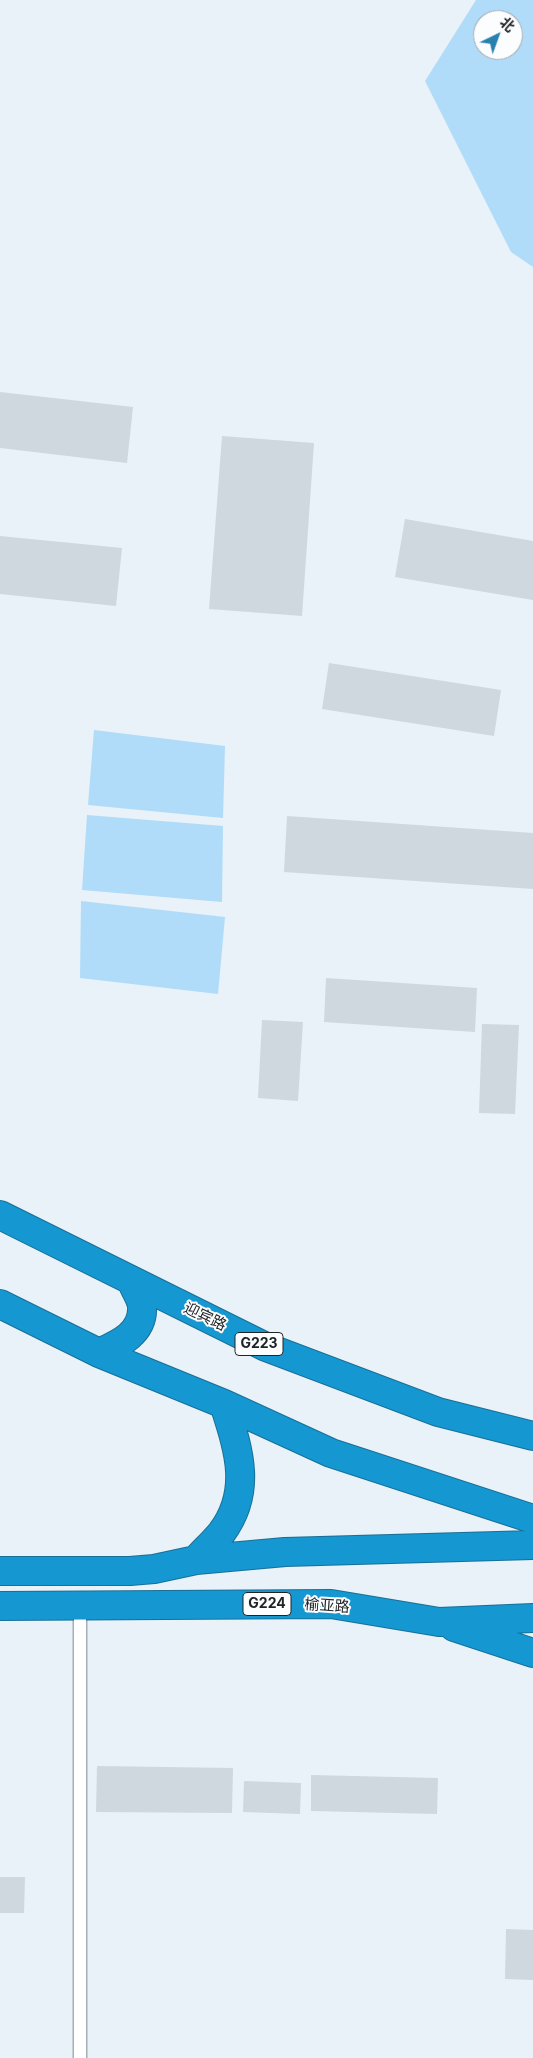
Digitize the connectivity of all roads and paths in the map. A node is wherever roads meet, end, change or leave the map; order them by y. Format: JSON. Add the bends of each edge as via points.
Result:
{"nodes":[{"id":1,"x":0,"y":1215,"type":"edge"},
{"id":2,"x":131,"y":1280,"type":"junction"},
{"id":3,"x":0,"y":1304,"type":"edge"},
{"id":4,"x":99,"y":1353,"type":"junction"},
{"id":5,"x":224,"y":1404,"type":"junction"},
{"id":6,"x":533,"y":1436,"type":"edge"},
{"id":7,"x":533,"y":1519,"type":"edge"},
{"id":8,"x":533,"y":1544,"type":"edge"},
{"id":9,"x":196,"y":1560,"type":"junction"},
{"id":10,"x":0,"y":1571,"type":"edge"},
{"id":11,"x":80,"y":1605,"type":"junction"},
{"id":12,"x":0,"y":1606,"type":"edge"},
{"id":13,"x":533,"y":1618,"type":"edge"},
{"id":14,"x":439,"y":1622,"type":"junction"},
{"id":15,"x":533,"y":1653,"type":"edge"},
{"id":16,"x":80,"y":2058,"type":"edge"}],
"edges":[{"from":1,"to":2,"type":"highway","name":"迎宾路","number":"G223"},
{"from":2,"to":4,"type":"highway","via":[[142,1306],[139,1324],[124,1342]]},
{"from":2,"to":6,"type":"highway","name":"迎宾路","number":"G223","via":[[266,1347],[438,1412]]},
{"from":3,"to":4,"type":"highway"},
{"from":4,"to":5,"type":"highway"},
{"from":5,"to":7,"type":"highway","via":[[331,1453]]},
{"from":5,"to":9,"type":"highway","via":[[240,1454],[240,1496],[223,1531]]},
{"from":8,"to":9,"type":"highway","via":[[285,1552]]},
{"from":9,"to":10,"type":"highway","via":[[130,1571]]},
{"from":11,"to":12,"type":"highway","name":"榆亚路","number":"G224"},
{"from":11,"to":14,"type":"highway","name":"榆亚路","number":"G224","via":[[331,1604]]},
{"from":11,"to":16,"type":"lane"},
{"from":13,"to":14,"type":"highway","name":"榆亚路","number":"G224"},
{"from":14,"to":15,"type":"highway"}]}
